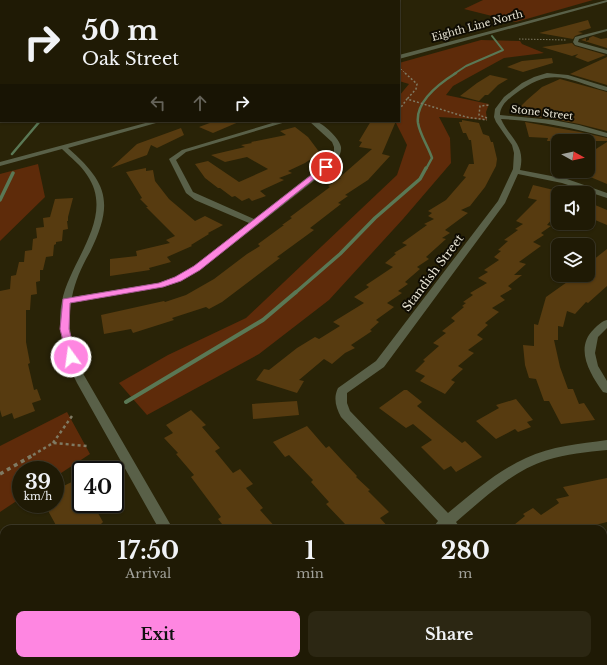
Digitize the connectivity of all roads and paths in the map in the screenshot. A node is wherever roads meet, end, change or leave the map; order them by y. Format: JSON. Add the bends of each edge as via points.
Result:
{"nodes":[{"id":1,"x":607,"y":1,"type":"edge"},
{"id":2,"x":607,"y":30,"type":"edge"},
{"id":3,"x":519,"y":39,"type":"dead end"},
{"id":4,"x":566,"y":40,"type":"dead end"},
{"id":5,"x":607,"y":52,"type":"edge"},
{"id":6,"x":400,"y":57,"type":"edge"},
{"id":7,"x":400,"y":68,"type":"edge"},
{"id":8,"x":607,"y":89,"type":"edge"},
{"id":9,"x":408,"y":100,"type":"junction"},
{"id":10,"x":490,"y":105,"type":"dead end"},
{"id":11,"x":400,"y":109,"type":"edge"},
{"id":12,"x":497,"y":117,"type":"junction"},
{"id":13,"x":156,"y":122,"type":"edge"},
{"id":14,"x":283,"y":122,"type":"edge"},
{"id":15,"x":313,"y":122,"type":"edge"},
{"id":16,"x":607,"y":135,"type":"edge"},
{"id":17,"x":63,"y":147,"type":"junction"},
{"id":18,"x":0,"y":164,"type":"edge"},
{"id":19,"x":517,"y":172,"type":"junction"},
{"id":20,"x":607,"y":196,"type":"edge"},
{"id":21,"x":254,"y":222,"type":"junction"},
{"id":22,"x":66,"y":301,"type":"junction"},
{"id":23,"x":607,"y":323,"type":"edge"},
{"id":24,"x":607,"y":389,"type":"edge"},
{"id":25,"x":72,"y":416,"type":"dead end"},
{"id":26,"x":53,"y":444,"type":"junction"},
{"id":27,"x":607,"y":445,"type":"edge"},
{"id":28,"x":87,"y":446,"type":"dead end"},
{"id":29,"x":0,"y":474,"type":"edge"},
{"id":30,"x":164,"y":525,"type":"edge"},
{"id":31,"x":445,"y":525,"type":"edge"},
{"id":32,"x":449,"y":525,"type":"edge"}],
"edges":[{"from":1,"to":6,"type":"street","name":"Eighth Line North"},
{"from":2,"to":5,"type":"street","via":[[577,38],[575,42]]},
{"from":3,"to":4,"type":"path"},
{"from":7,"to":9,"type":"path","via":[[417,84]]},
{"from":8,"to":12,"type":"street","via":[[560,75],[545,74],[523,84],[499,106]]},
{"from":9,"to":10,"type":"path","via":[[466,117],[487,119],[479,114],[480,106]]},
{"from":9,"to":11,"type":"path"},
{"from":12,"to":16,"type":"street","name":"Stone Street","via":[[566,123]]},
{"from":12,"to":19,"type":"street","name":"Standish Street","via":[[516,146]]},
{"from":13,"to":17,"type":"street"},
{"from":14,"to":21,"type":"street","via":[[184,151],[172,159],[190,193]]},
{"from":15,"to":21,"type":"street","via":[[336,142],[336,156],[326,167]]},
{"from":17,"to":18,"type":"street"},
{"from":17,"to":22,"type":"street","via":[[91,175],[101,206],[98,226],[75,273]]},
{"from":19,"to":20,"type":"street","via":[[564,181]]},
{"from":19,"to":31,"type":"street","name":"Standish Street","via":[[496,210],[380,364],[342,391],[340,398],[345,414]]},
{"from":21,"to":22,"type":"street","via":[[197,268],[178,279],[160,285]]},
{"from":22,"to":30,"type":"street","via":[[65,329],[73,362]]},
{"from":23,"to":24,"type":"street","via":[[592,338],[590,348],[594,370]]},
{"from":25,"to":26,"type":"path"},
{"from":26,"to":28,"type":"path"},
{"from":26,"to":29,"type":"path"},
{"from":27,"to":32,"type":"street","via":[[556,452],[526,463],[509,472]]}]}
